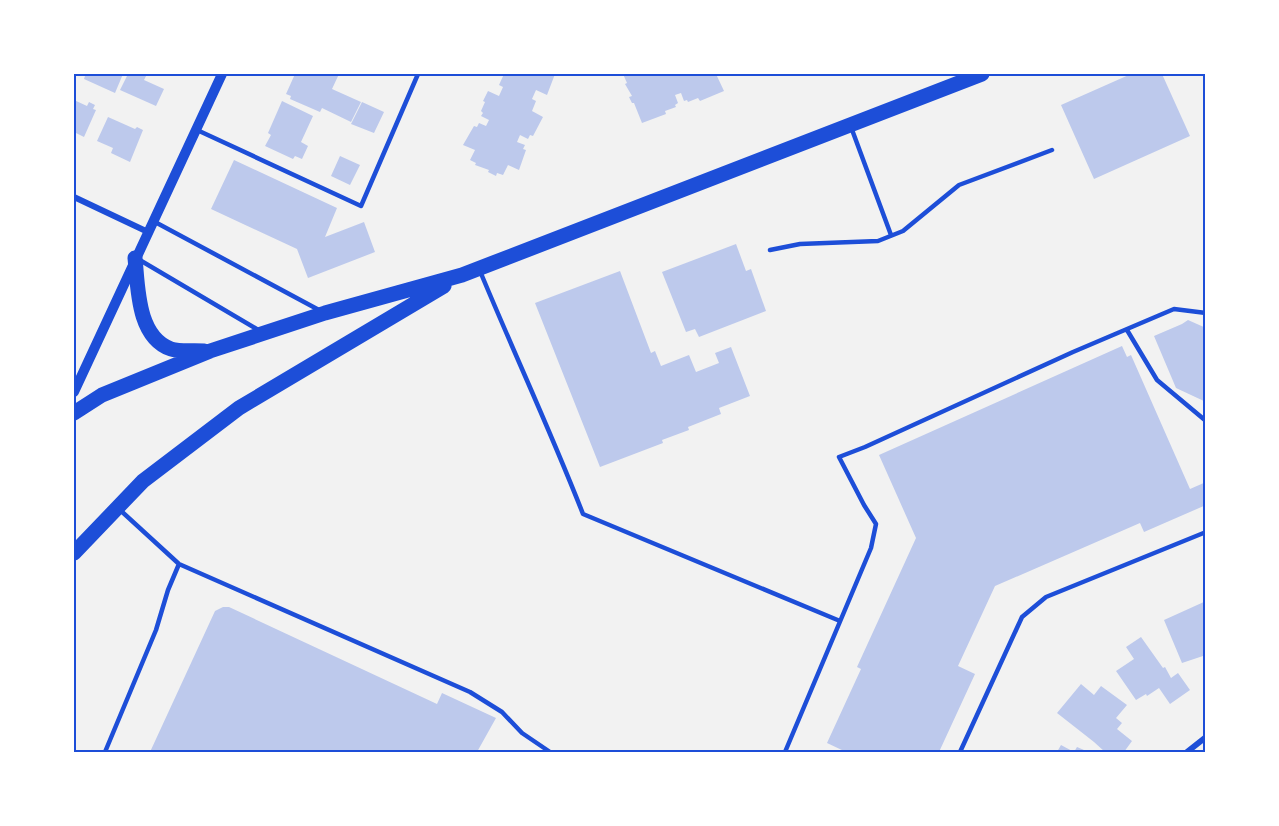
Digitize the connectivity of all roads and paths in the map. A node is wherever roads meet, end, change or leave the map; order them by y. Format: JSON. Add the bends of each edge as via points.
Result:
{"nodes":[{"id":1,"x":222,"y":74,"type":"edge"},
{"id":2,"x":418,"y":74,"type":"edge"},
{"id":3,"x":982,"y":74,"type":"edge"},
{"id":4,"x":850,"y":125,"type":"junction"},
{"id":5,"x":196,"y":129,"type":"junction"},
{"id":6,"x":1052,"y":150,"type":"dead end"},
{"id":7,"x":74,"y":197,"type":"edge"},
{"id":8,"x":153,"y":221,"type":"junction"},
{"id":9,"x":148,"y":232,"type":"junction"},
{"id":10,"x":891,"y":236,"type":"junction"},
{"id":11,"x":770,"y":250,"type":"dead end"},
{"id":12,"x":135,"y":258,"type":"junction"},
{"id":13,"x":479,"y":269,"type":"junction"},
{"id":14,"x":462,"y":275,"type":"junction"},
{"id":15,"x":324,"y":313,"type":"junction"},
{"id":16,"x":1206,"y":313,"type":"edge"},
{"id":17,"x":1127,"y":330,"type":"junction"},
{"id":18,"x":264,"y":333,"type":"junction"},
{"id":19,"x":210,"y":351,"type":"junction"},
{"id":20,"x":74,"y":392,"type":"edge"},
{"id":21,"x":74,"y":413,"type":"edge"},
{"id":22,"x":1206,"y":421,"type":"edge"},
{"id":23,"x":117,"y":508,"type":"junction"},
{"id":24,"x":1206,"y":532,"type":"edge"},
{"id":25,"x":74,"y":553,"type":"edge"},
{"id":26,"x":179,"y":564,"type":"junction"},
{"id":27,"x":840,"y":621,"type":"junction"},
{"id":28,"x":1206,"y":737,"type":"edge"},
{"id":29,"x":105,"y":753,"type":"edge"},
{"id":30,"x":550,"y":753,"type":"edge"},
{"id":31,"x":785,"y":753,"type":"edge"},
{"id":32,"x":960,"y":753,"type":"edge"},
{"id":33,"x":1187,"y":753,"type":"edge"}],
"edges":[{"from":1,"to":5,"type":"street"},
{"from":2,"to":5,"type":"lane","via":[[361,206]]},
{"from":3,"to":4,"type":"main road"},
{"from":4,"to":10,"type":"lane"},
{"from":4,"to":13,"type":"main road"},
{"from":5,"to":8,"type":"street"},
{"from":6,"to":10,"type":"lane","via":[[959,185],[903,231]]},
{"from":7,"to":9,"type":"street"},
{"from":8,"to":9,"type":"street"},
{"from":8,"to":15,"type":"lane"},
{"from":9,"to":12,"type":"street"},
{"from":10,"to":11,"type":"lane","via":[[878,241],[800,244]]},
{"from":12,"to":18,"type":"lane"},
{"from":12,"to":19,"type":"main road","via":[[146,326],[155,339],[171,349]]},
{"from":12,"to":20,"type":"street"},
{"from":13,"to":14,"type":"main road"},
{"from":13,"to":27,"type":"lane","via":[[584,514]]},
{"from":14,"to":15,"type":"main road"},
{"from":14,"to":23,"type":"main road","via":[[239,408],[143,482]]},
{"from":15,"to":18,"type":"main road"},
{"from":16,"to":17,"type":"lane","via":[[1174,309]]},
{"from":17,"to":22,"type":"lane","via":[[1157,380]]},
{"from":17,"to":27,"type":"lane","via":[[839,457],[876,524],[871,548]]},
{"from":18,"to":19,"type":"main road"},
{"from":19,"to":21,"type":"main road","via":[[102,395]]},
{"from":23,"to":25,"type":"main road"},
{"from":23,"to":26,"type":"lane"},
{"from":24,"to":32,"type":"lane","via":[[1046,597],[1022,617]]},
{"from":26,"to":29,"type":"lane"},
{"from":26,"to":30,"type":"lane","via":[[470,692],[502,712]]},
{"from":27,"to":31,"type":"lane"},
{"from":28,"to":33,"type":"street"}]}
